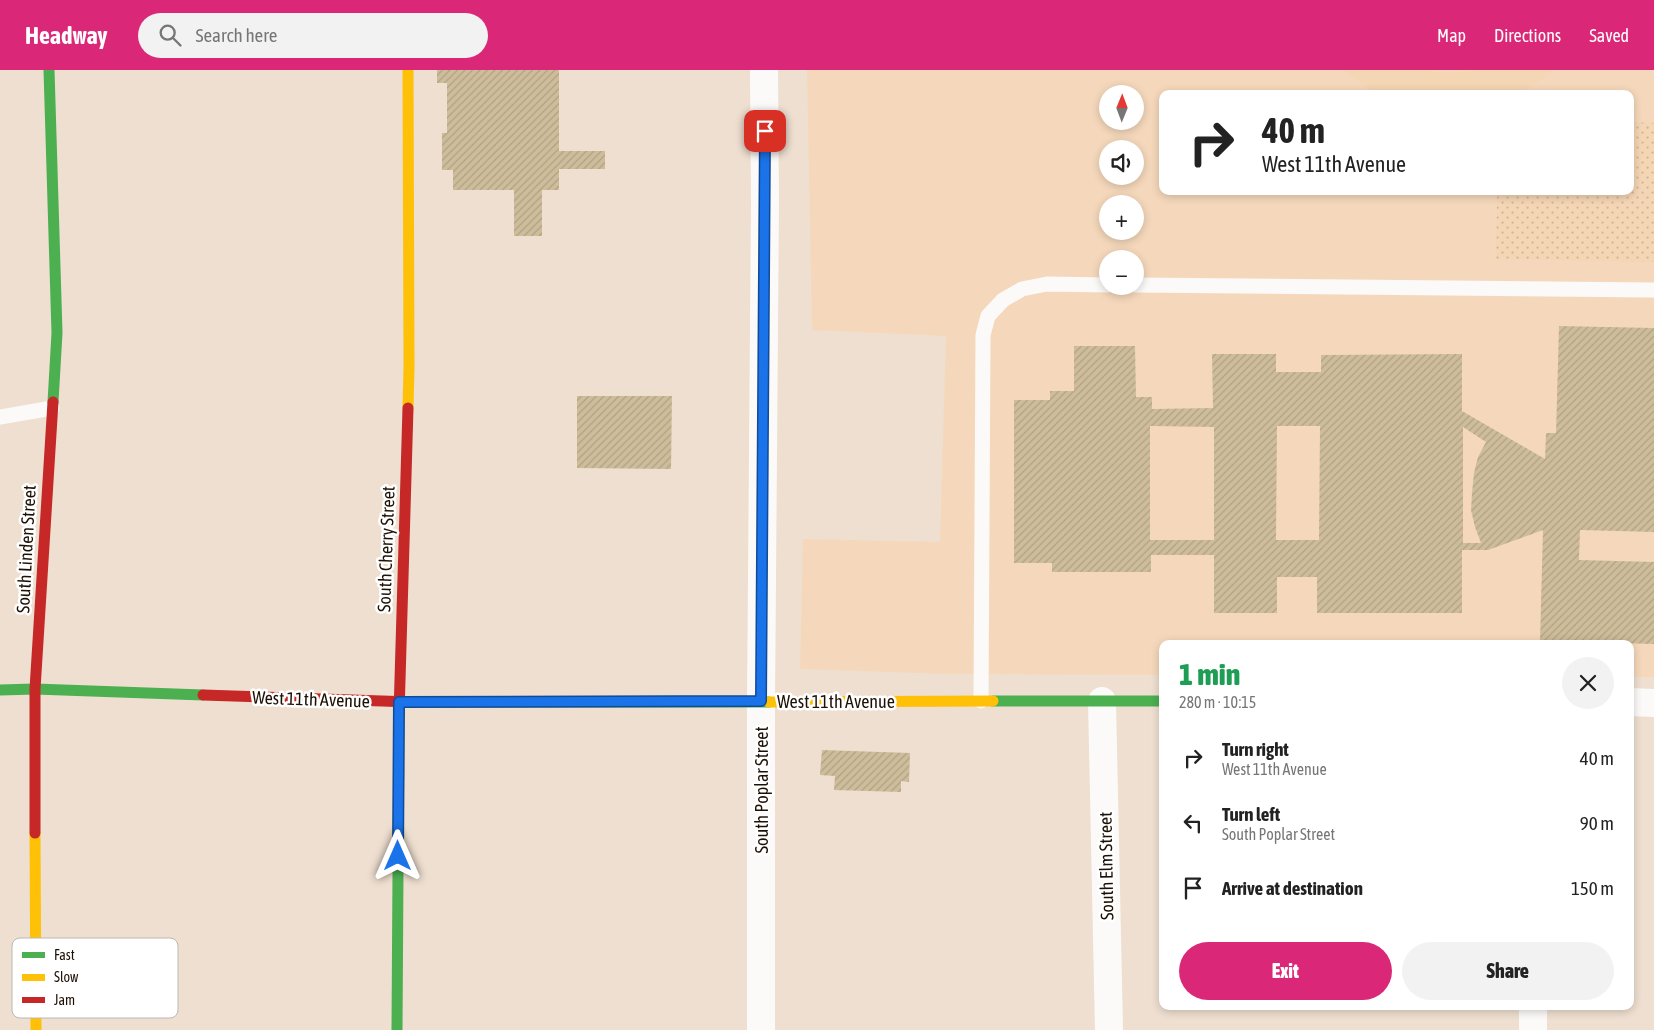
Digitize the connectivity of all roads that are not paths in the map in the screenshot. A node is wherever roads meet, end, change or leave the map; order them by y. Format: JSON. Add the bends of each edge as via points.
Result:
{"nodes":[{"id":1,"x":49,"y":70,"type":"edge"},
{"id":2,"x":408,"y":70,"type":"edge"},
{"id":3,"x":764,"y":70,"type":"edge"},
{"id":4,"x":1099,"y":285,"type":"edge"},
{"id":5,"x":1144,"y":285,"type":"edge"},
{"id":6,"x":1654,"y":290,"type":"edge"},
{"id":7,"x":52,"y":408,"type":"junction"},
{"id":8,"x":0,"y":417,"type":"edge"},
{"id":9,"x":35,"y":689,"type":"junction"},
{"id":10,"x":0,"y":690,"type":"edge"},
{"id":11,"x":761,"y":701,"type":"junction"},
{"id":12,"x":981,"y":701,"type":"junction"},
{"id":13,"x":1102,"y":701,"type":"junction"},
{"id":14,"x":1159,"y":701,"type":"edge"},
{"id":15,"x":399,"y":702,"type":"junction"},
{"id":16,"x":1634,"y":702,"type":"edge"},
{"id":17,"x":1654,"y":703,"type":"edge"},
{"id":18,"x":36,"y":938,"type":"edge"},
{"id":19,"x":1533,"y":1010,"type":"edge"},
{"id":20,"x":397,"y":1030,"type":"edge"},
{"id":21,"x":761,"y":1030,"type":"edge"},
{"id":22,"x":1109,"y":1030,"type":"edge"},
{"id":23,"x":1533,"y":1030,"type":"edge"}],
"edges":[{"from":1,"to":7,"type":"street","name":"South Linden Street","via":[[56,333]]},
{"from":2,"to":15,"type":"street","name":"South Cherry Street","via":[[409,367]]},
{"from":3,"to":11,"type":"street","name":"South Poplar Street"},
{"from":4,"to":12,"type":"lane","via":[[1047,284],[1022,289],[1003,300],[988,316],[983,335]]},
{"from":5,"to":6,"type":"lane"},
{"from":7,"to":8,"type":"lane"},
{"from":7,"to":9,"type":"street","name":"South Linden Street"},
{"from":9,"to":10,"type":"street","name":"West 11th Avenue"},
{"from":9,"to":15,"type":"street","name":"West 11th Avenue"},
{"from":9,"to":18,"type":"street","name":"South Linden Street"},
{"from":11,"to":12,"type":"street","name":"West 11th Avenue"},
{"from":11,"to":15,"type":"street","name":"West 11th Avenue"},
{"from":11,"to":21,"type":"street","name":"South Poplar Street"},
{"from":12,"to":13,"type":"street","name":"West 11th Avenue"},
{"from":13,"to":14,"type":"street","name":"West 11th Avenue"},
{"from":13,"to":22,"type":"street","name":"South Elm Street"},
{"from":15,"to":20,"type":"street","name":"South Cherry Street"},
{"from":16,"to":17,"type":"street"},
{"from":19,"to":23,"type":"street"}]}
